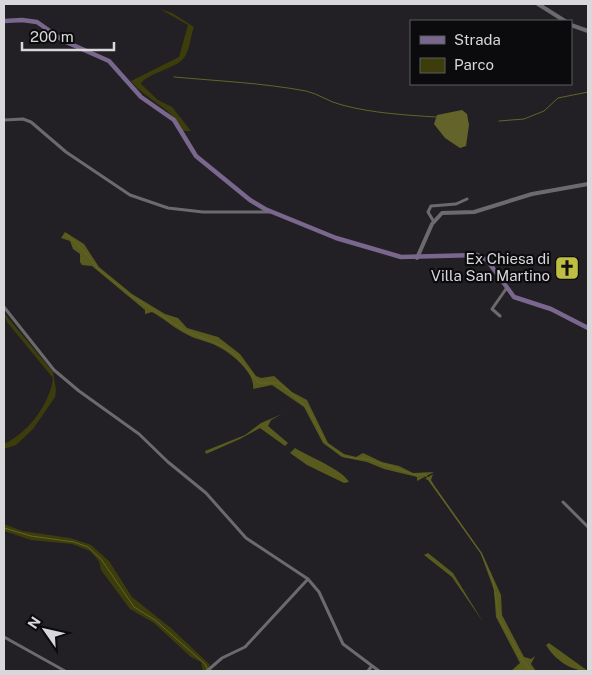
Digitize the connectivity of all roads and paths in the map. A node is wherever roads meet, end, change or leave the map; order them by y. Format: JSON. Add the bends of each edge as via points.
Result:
{"nodes":[{"id":1,"x":538,"y":4,"type":"edge"},
{"id":2,"x":563,"y":20,"type":"edge"},
{"id":3,"x":4,"y":21,"type":"edge"},
{"id":4,"x":572,"y":24,"type":"edge"},
{"id":5,"x":588,"y":31,"type":"edge"},
{"id":6,"x":4,"y":120,"type":"edge"},
{"id":7,"x":588,"y":184,"type":"edge"},
{"id":8,"x":467,"y":199,"type":"dead end"},
{"id":9,"x":271,"y":212,"type":"junction"},
{"id":10,"x":434,"y":222,"type":"junction"},
{"id":11,"x":417,"y":258,"type":"junction"},
{"id":12,"x":506,"y":289,"type":"junction"},
{"id":13,"x":4,"y":307,"type":"edge"},
{"id":14,"x":500,"y":316,"type":"dead end"},
{"id":15,"x":588,"y":328,"type":"edge"},
{"id":16,"x":563,"y":502,"type":"dead end"},
{"id":17,"x":588,"y":527,"type":"edge"},
{"id":18,"x":308,"y":579,"type":"junction"},
{"id":19,"x":4,"y":637,"type":"edge"},
{"id":20,"x":371,"y":667,"type":"junction"},
{"id":21,"x":208,"y":670,"type":"edge"},
{"id":22,"x":65,"y":671,"type":"edge"},
{"id":23,"x":368,"y":671,"type":"edge"},
{"id":24,"x":378,"y":671,"type":"edge"}],
"edges":[{"from":1,"to":2,"type":"street"},
{"from":3,"to":9,"type":"main road","via":[[37,22],[64,41],[109,60],[141,97],[174,120],[196,156],[250,200]]},
{"from":4,"to":5,"type":"street"},
{"from":6,"to":9,"type":"street","via":[[31,122],[66,152],[130,195],[168,208],[203,212]]},
{"from":7,"to":10,"type":"street","via":[[532,194],[474,212],[446,211]]},
{"from":8,"to":10,"type":"street","via":[[456,204],[431,206],[428,212]]},
{"from":9,"to":11,"type":"main road","via":[[367,249]]},
{"from":10,"to":11,"type":"street"},
{"from":11,"to":12,"type":"main road","via":[[477,255],[487,260]]},
{"from":12,"to":14,"type":"street","via":[[492,309]]},
{"from":12,"to":15,"type":"main road","via":[[518,300],[551,309]]},
{"from":13,"to":18,"type":"street","via":[[54,370],[139,434],[206,493],[246,538]]},
{"from":16,"to":17,"type":"street"},
{"from":18,"to":20,"type":"street","via":[[323,598],[343,644]]},
{"from":18,"to":21,"type":"street","via":[[245,647],[222,658]]},
{"from":19,"to":22,"type":"street"},
{"from":20,"to":23,"type":"street"},
{"from":20,"to":24,"type":"street"}]}
